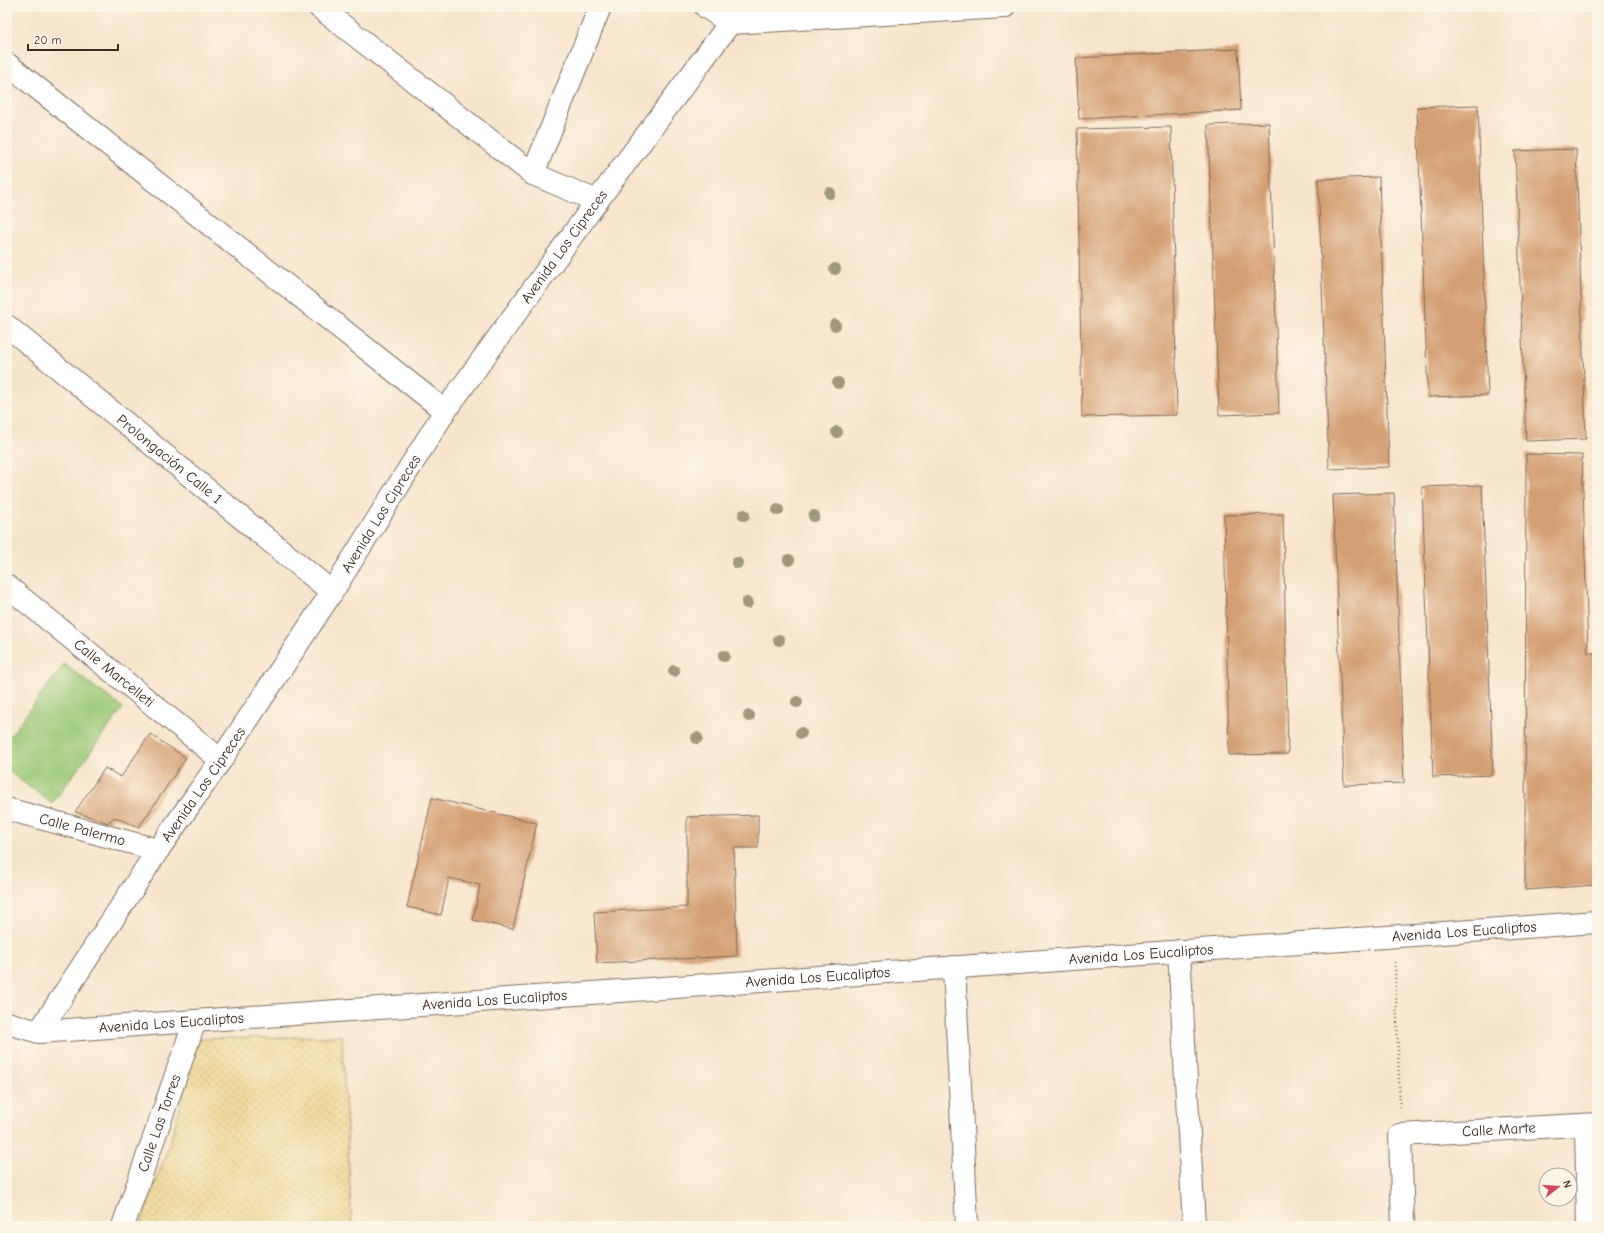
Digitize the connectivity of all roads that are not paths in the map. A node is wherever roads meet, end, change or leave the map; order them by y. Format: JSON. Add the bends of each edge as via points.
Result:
{"nodes":[{"id":1,"x":319,"y":7,"type":"edge"},
{"id":2,"x":600,"y":7,"type":"edge"},
{"id":3,"x":706,"y":7,"type":"edge"},
{"id":4,"x":1004,"y":7,"type":"edge"},
{"id":5,"x":736,"y":15,"type":"edge"},
{"id":6,"x":7,"y":64,"type":"edge"},
{"id":7,"x":533,"y":174,"type":"junction"},
{"id":8,"x":597,"y":201,"type":"junction"},
{"id":9,"x":7,"y":326,"type":"edge"},
{"id":10,"x":445,"y":411,"type":"junction"},
{"id":11,"x":7,"y":586,"type":"edge"},
{"id":12,"x":332,"y":592,"type":"junction"},
{"id":13,"x":221,"y":760,"type":"junction"},
{"id":14,"x":7,"y":809,"type":"edge"},
{"id":15,"x":158,"y":850,"type":"junction"},
{"id":16,"x":1597,"y":922,"type":"edge"},
{"id":17,"x":1179,"y":951,"type":"junction"},
{"id":18,"x":954,"y":967,"type":"junction"},
{"id":19,"x":195,"y":1021,"type":"junction"},
{"id":20,"x":7,"y":1023,"type":"edge"},
{"id":21,"x":39,"y":1032,"type":"junction"},
{"id":22,"x":1591,"y":1124,"type":"edge"},
{"id":23,"x":123,"y":1226,"type":"edge"},
{"id":24,"x":967,"y":1226,"type":"edge"},
{"id":25,"x":1194,"y":1226,"type":"edge"},
{"id":26,"x":1403,"y":1226,"type":"edge"},
{"id":27,"x":1588,"y":1226,"type":"edge"}],
"edges":[{"from":1,"to":7,"type":"street"},
{"from":2,"to":7,"type":"street"},
{"from":3,"to":5,"type":"street"},
{"from":4,"to":5,"type":"street"},
{"from":5,"to":8,"type":"street","name":"Avenida Los Cipreces"},
{"from":6,"to":10,"type":"street"},
{"from":7,"to":8,"type":"street"},
{"from":8,"to":10,"type":"street","name":"Avenida Los Cipreces"},
{"from":9,"to":12,"type":"street","name":"Prolongación Calle 1"},
{"from":10,"to":12,"type":"street","name":"Avenida Los Cipreces"},
{"from":11,"to":13,"type":"street","name":"Calle Marcelleti"},
{"from":12,"to":13,"type":"street","name":"Avenida Los Cipreces"},
{"from":13,"to":15,"type":"street","name":"Avenida Los Cipreces"},
{"from":14,"to":15,"type":"street","name":"Calle Palermo"},
{"from":15,"to":21,"type":"street","name":"Avenida Los Cipreces"},
{"from":16,"to":17,"type":"street","name":"Avenida Los Eucaliptos"},
{"from":17,"to":18,"type":"street","name":"Avenida Los Eucaliptos"},
{"from":17,"to":25,"type":"street"},
{"from":18,"to":19,"type":"street","name":"Avenida Los Eucaliptos"},
{"from":18,"to":24,"type":"street"},
{"from":19,"to":21,"type":"street","name":"Avenida Los Eucaliptos"},
{"from":19,"to":23,"type":"street","name":"Calle Las Torres"},
{"from":20,"to":21,"type":"street","name":"Avenida Los Eucaliptos"},
{"from":22,"to":26,"type":"street","name":"Calle Marte","via":[[1400,1135]]},
{"from":22,"to":27,"type":"street"}]}
